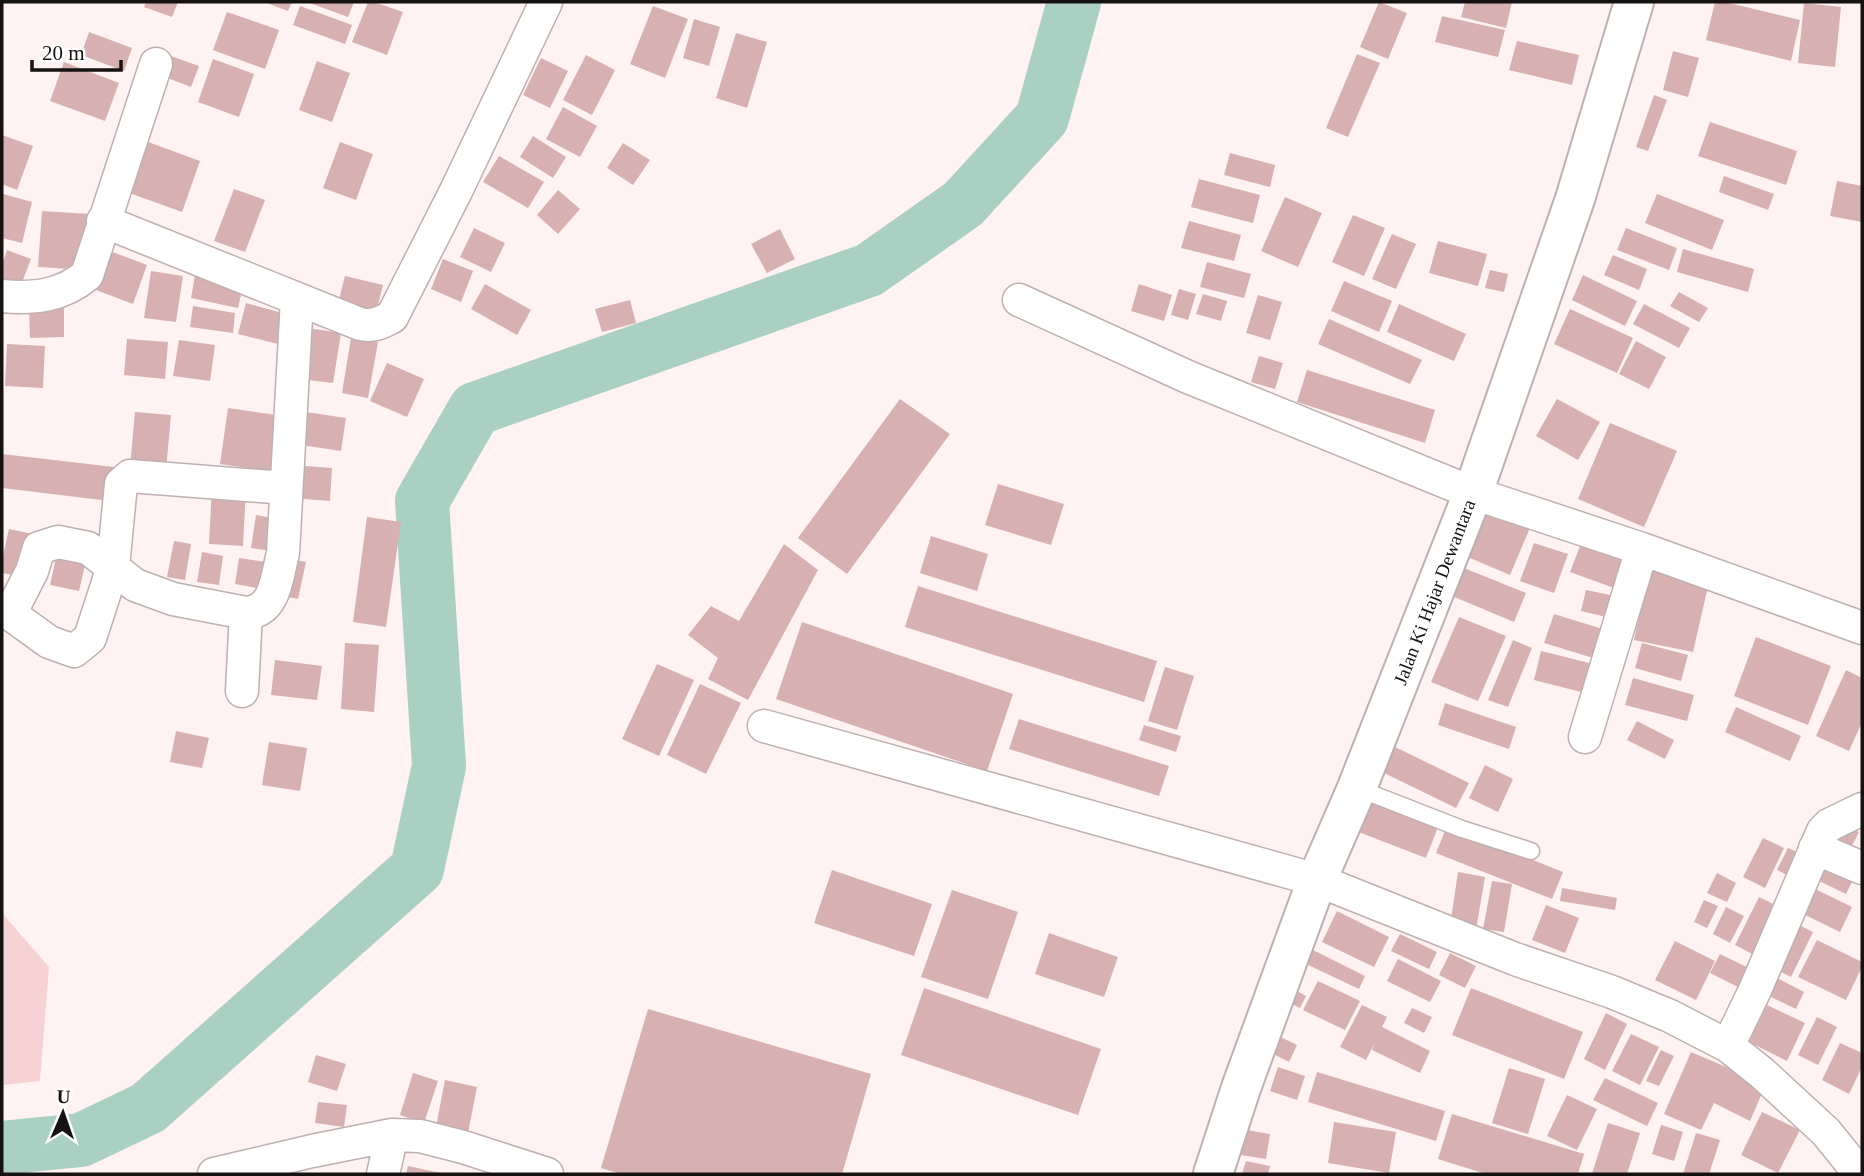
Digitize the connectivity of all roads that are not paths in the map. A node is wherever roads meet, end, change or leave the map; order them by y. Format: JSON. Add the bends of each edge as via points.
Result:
{"nodes":[{"id":1,"x":546,"y":2,"type":"edge"},
{"id":2,"x":1634,"y":2,"type":"edge"},
{"id":3,"x":156,"y":64,"type":"dead end"},
{"id":4,"x":103,"y":221,"type":"junction"},
{"id":5,"x":2,"y":296,"type":"edge"},
{"id":6,"x":297,"y":299,"type":"junction"},
{"id":7,"x":1019,"y":300,"type":"dead end"},
{"id":8,"x":286,"y":488,"type":"junction"},
{"id":9,"x":1473,"y":493,"type":"junction"},
{"id":10,"x":1642,"y":549,"type":"junction"},
{"id":11,"x":113,"y":567,"type":"junction"},
{"id":12,"x":6,"y":611,"type":"edge"},
{"id":13,"x":246,"y":613,"type":"junction"},
{"id":14,"x":1862,"y":628,"type":"edge"},
{"id":15,"x":242,"y":691,"type":"dead end"},
{"id":16,"x":764,"y":726,"type":"dead end"},
{"id":17,"x":1585,"y":737,"type":"dead end"},
{"id":18,"x":1357,"y":788,"type":"junction"},
{"id":19,"x":1862,"y":809,"type":"edge"},
{"id":20,"x":1815,"y":848,"type":"junction"},
{"id":21,"x":1531,"y":850,"type":"dead end"},
{"id":22,"x":1862,"y":868,"type":"edge"},
{"id":23,"x":1317,"y":880,"type":"junction"},
{"id":24,"x":1728,"y":1046,"type":"junction"},
{"id":25,"x":392,"y":1135,"type":"junction"},
{"id":26,"x":214,"y":1174,"type":"edge"},
{"id":27,"x":383,"y":1174,"type":"edge"},
{"id":28,"x":547,"y":1174,"type":"edge"},
{"id":29,"x":1213,"y":1174,"type":"edge"},
{"id":30,"x":1860,"y":1174,"type":"edge"}],
"edges":[{"from":1,"to":6,"type":"street","via":[[392,317],[369,326]]},
{"from":2,"to":9,"type":"main road","name":"Jalan Ki Hajar Dewantara","via":[[1575,199]]},
{"from":3,"to":4,"type":"street"},
{"from":4,"to":5,"type":"street","via":[[87,275],[73,286],[39,296]]},
{"from":4,"to":6,"type":"street"},
{"from":6,"to":8,"type":"street"},
{"from":7,"to":9,"type":"street","via":[[1188,377]]},
{"from":8,"to":11,"type":"street","via":[[130,476],[121,484]]},
{"from":8,"to":13,"type":"street","via":[[283,553],[273,594],[266,605]]},
{"from":9,"to":10,"type":"street"},
{"from":9,"to":18,"type":"main road","name":"Jalan Ki Hajar Dewantara"},
{"from":10,"to":14,"type":"street"},
{"from":10,"to":17,"type":"street"},
{"from":11,"to":12,"type":"street","via":[[88,548],[58,542],[44,545]]},
{"from":11,"to":12,"type":"street","via":[[90,638],[74,651],[48,642]]},
{"from":11,"to":13,"type":"street","via":[[135,585],[173,599]]},
{"from":13,"to":15,"type":"street"},
{"from":16,"to":23,"type":"street"},
{"from":18,"to":21,"type":"lane"},
{"from":18,"to":23,"type":"main road","name":"Jalan Ki Hajar Dewantara"},
{"from":19,"to":20,"type":"street","via":[[1829,825]]},
{"from":20,"to":22,"type":"street"},
{"from":20,"to":24,"type":"street"},
{"from":23,"to":24,"type":"street","via":[[1647,1006]]},
{"from":23,"to":29,"type":"main road","name":"Jalan Ki Hajar Dewantara"},
{"from":24,"to":30,"type":"street","via":[[1790,1097]]},
{"from":25,"to":26,"type":"street"},
{"from":25,"to":27,"type":"street"},
{"from":25,"to":28,"type":"street","via":[[420,1136]]}]}
